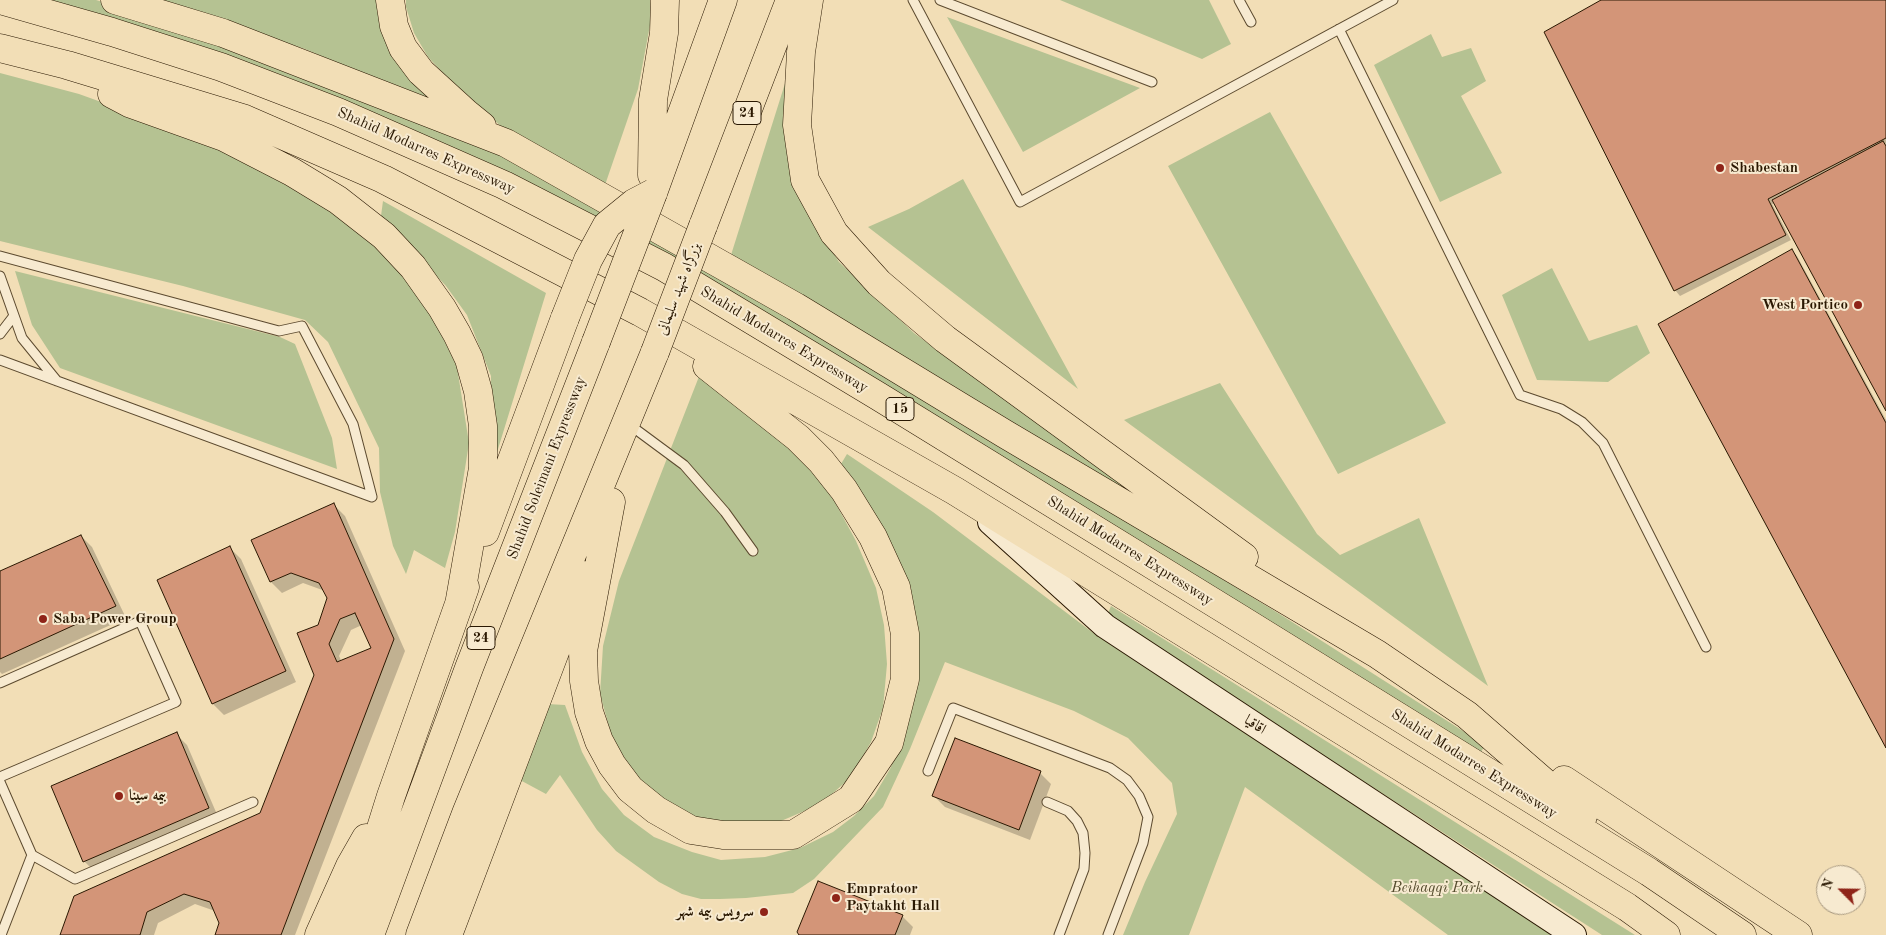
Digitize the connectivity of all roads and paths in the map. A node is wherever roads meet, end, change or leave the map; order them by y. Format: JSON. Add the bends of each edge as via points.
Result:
{"nodes":[{"id":1,"x":0,"y":0,"type":"edge"},
{"id":2,"x":115,"y":0,"type":"edge"},
{"id":3,"x":390,"y":0,"type":"edge"},
{"id":4,"x":665,"y":0,"type":"edge"},
{"id":5,"x":723,"y":0,"type":"edge"},
{"id":6,"x":790,"y":0,"type":"edge"},
{"id":7,"x":809,"y":0,"type":"edge"},
{"id":8,"x":914,"y":0,"type":"edge"},
{"id":9,"x":940,"y":0,"type":"edge"},
{"id":10,"x":1239,"y":0,"type":"edge"},
{"id":11,"x":1393,"y":0,"type":"edge"},
{"id":12,"x":1251,"y":22,"type":"dead end"},
{"id":13,"x":1339,"y":29,"type":"junction"},
{"id":14,"x":0,"y":48,"type":"edge"},
{"id":15,"x":67,"y":65,"type":"junction"},
{"id":16,"x":1152,"y":82,"type":"dead end"},
{"id":17,"x":506,"y":143,"type":"junction"},
{"id":18,"x":653,"y":193,"type":"junction"},
{"id":19,"x":0,"y":256,"type":"edge"},
{"id":20,"x":0,"y":276,"type":"edge"},
{"id":21,"x":640,"y":312,"type":"junction"},
{"id":22,"x":13,"y":317,"type":"junction"},
{"id":23,"x":0,"y":334,"type":"edge"},
{"id":24,"x":655,"y":352,"type":"junction"},
{"id":25,"x":0,"y":360,"type":"edge"},
{"id":26,"x":57,"y":381,"type":"junction"},
{"id":27,"x":638,"y":431,"type":"junction"},
{"id":28,"x":955,"y":491,"type":"junction"},
{"id":29,"x":611,"y":502,"type":"junction"},
{"id":30,"x":753,"y":550,"type":"dead end"},
{"id":31,"x":459,"y":605,"type":"junction"},
{"id":32,"x":1706,"y":647,"type":"dead end"},
{"id":33,"x":1377,"y":654,"type":"junction"},
{"id":34,"x":0,"y":683,"type":"edge"},
{"id":35,"x":1467,"y":716,"type":"junction"},
{"id":36,"x":928,"y":771,"type":"dead end"},
{"id":37,"x":0,"y":777,"type":"edge"},
{"id":38,"x":0,"y":782,"type":"edge"},
{"id":39,"x":391,"y":796,"type":"junction"},
{"id":40,"x":253,"y":802,"type":"dead end"},
{"id":41,"x":1047,"y":802,"type":"dead end"},
{"id":42,"x":32,"y":855,"type":"junction"},
{"id":43,"x":1649,"y":872,"type":"junction"},
{"id":44,"x":462,"y":893,"type":"junction"},
{"id":45,"x":1,"y":935,"type":"edge"},
{"id":46,"x":319,"y":935,"type":"edge"},
{"id":47,"x":346,"y":935,"type":"edge"},
{"id":48,"x":370,"y":935,"type":"edge"},
{"id":49,"x":420,"y":935,"type":"edge"},
{"id":50,"x":448,"y":935,"type":"edge"},
{"id":51,"x":456,"y":935,"type":"edge"},
{"id":52,"x":1059,"y":935,"type":"edge"},
{"id":53,"x":1108,"y":935,"type":"edge"},
{"id":54,"x":1574,"y":935,"type":"edge"},
{"id":55,"x":1666,"y":935,"type":"edge"},
{"id":56,"x":1742,"y":935,"type":"edge"},
{"id":57,"x":1798,"y":935,"type":"edge"}],
"edges":[{"from":1,"to":43,"type":"highway","name":"Shahid Modarres Expressway","number":"15","via":[[212,64],[338,112],[504,185],[664,267]]},
{"from":2,"to":17,"type":"highway","via":[[223,33]]},
{"from":3,"to":17,"type":"highway","via":[[394,26],[403,48],[421,72],[466,113]]},
{"from":4,"to":18,"type":"highway","via":[[664,33],[653,100]]},
{"from":5,"to":18,"type":"highway","name":"Shahid Soleimani Expressway","number":"24"},
{"from":6,"to":24,"type":"highway","name":"بزرگراه شهید سلیمانی","number":"24","bridge":true},
{"from":7,"to":33,"type":"highway","via":[[801,52],[797,126],[805,180],[834,233],[879,283],[945,338]]},
{"from":8,"to":13,"type":"lane","via":[[1020,202]]},
{"from":9,"to":16,"type":"lane"},
{"from":10,"to":12,"type":"lane"},
{"from":11,"to":13,"type":"lane"},
{"from":13,"to":32,"type":"lane","via":[[1520,395],[1562,409],[1582,422],[1603,443]]},
{"from":14,"to":15,"type":"highway"},
{"from":15,"to":21,"type":"highway","via":[[245,119],[383,179]]},
{"from":15,"to":31,"type":"highway","via":[[129,103],[224,137],[292,172],[338,200],[384,236],[413,267],[457,334],[478,392],[483,426],[483,468]]},
{"from":17,"to":33,"type":"highway","via":[[796,307]]},
{"from":18,"to":31,"type":"highway","bridge":true,"via":[[634,203],[607,225],[588,260],[535,394]]},
{"from":18,"to":48,"type":"highway","name":"Shahid Soleimani Expressway","number":"24","bridge":true,"via":[[469,668]]},
{"from":19,"to":26,"type":"lane","via":[[278,332],[302,326],[353,424],[372,497]]},
{"from":20,"to":22,"type":"lane"},
{"from":21,"to":28,"type":"highway"},
{"from":21,"to":29,"type":"highway","via":[[798,438],[821,461],[844,490],[873,537],[896,587],[905,634],[905,679],[889,744],[851,799],[793,834],[723,836],[691,830],[656,810],[630,789],[599,741],[589,712],[584,681],[584,651]]},
{"from":22,"to":23,"type":"lane"},
{"from":22,"to":26,"type":"lane","via":[[22,338]]},
{"from":24,"to":27,"type":"highway"},
{"from":24,"to":49,"type":"highway","number":"24","via":[[467,811]]},
{"from":25,"to":26,"type":"lane"},
{"from":27,"to":29,"type":"highway"},
{"from":27,"to":30,"type":"lane","via":[[684,465]]},
{"from":28,"to":54,"type":"main road","name":"اقاقیا","via":[[1105,626]]},
{"from":28,"to":55,"type":"highway","via":[[1619,902]]},
{"from":29,"to":44,"type":"highway"},
{"from":31,"to":39,"type":"highway"},
{"from":33,"to":35,"type":"highway"},
{"from":34,"to":37,"type":"lane","via":[[140,621],[176,702]]},
{"from":35,"to":43,"type":"highway"},
{"from":35,"to":57,"type":"highway"},
{"from":36,"to":53,"type":"lane","via":[[953,708],[1110,768],[1127,780],[1139,796],[1148,817],[1143,843]]},
{"from":38,"to":42,"type":"lane"},
{"from":39,"to":46,"type":"highway","via":[[350,866]]},
{"from":39,"to":47,"type":"highway"},
{"from":40,"to":42,"type":"lane","via":[[75,879]]},
{"from":41,"to":52,"type":"lane","via":[[1068,811],[1077,821],[1083,833],[1085,853],[1084,868]]},
{"from":42,"to":45,"type":"lane"},
{"from":43,"to":56,"type":"highway","name":"Shahid Modarres Expressway","number":"15"},
{"from":44,"to":50,"type":"highway"},
{"from":44,"to":51,"type":"lane"}]}
